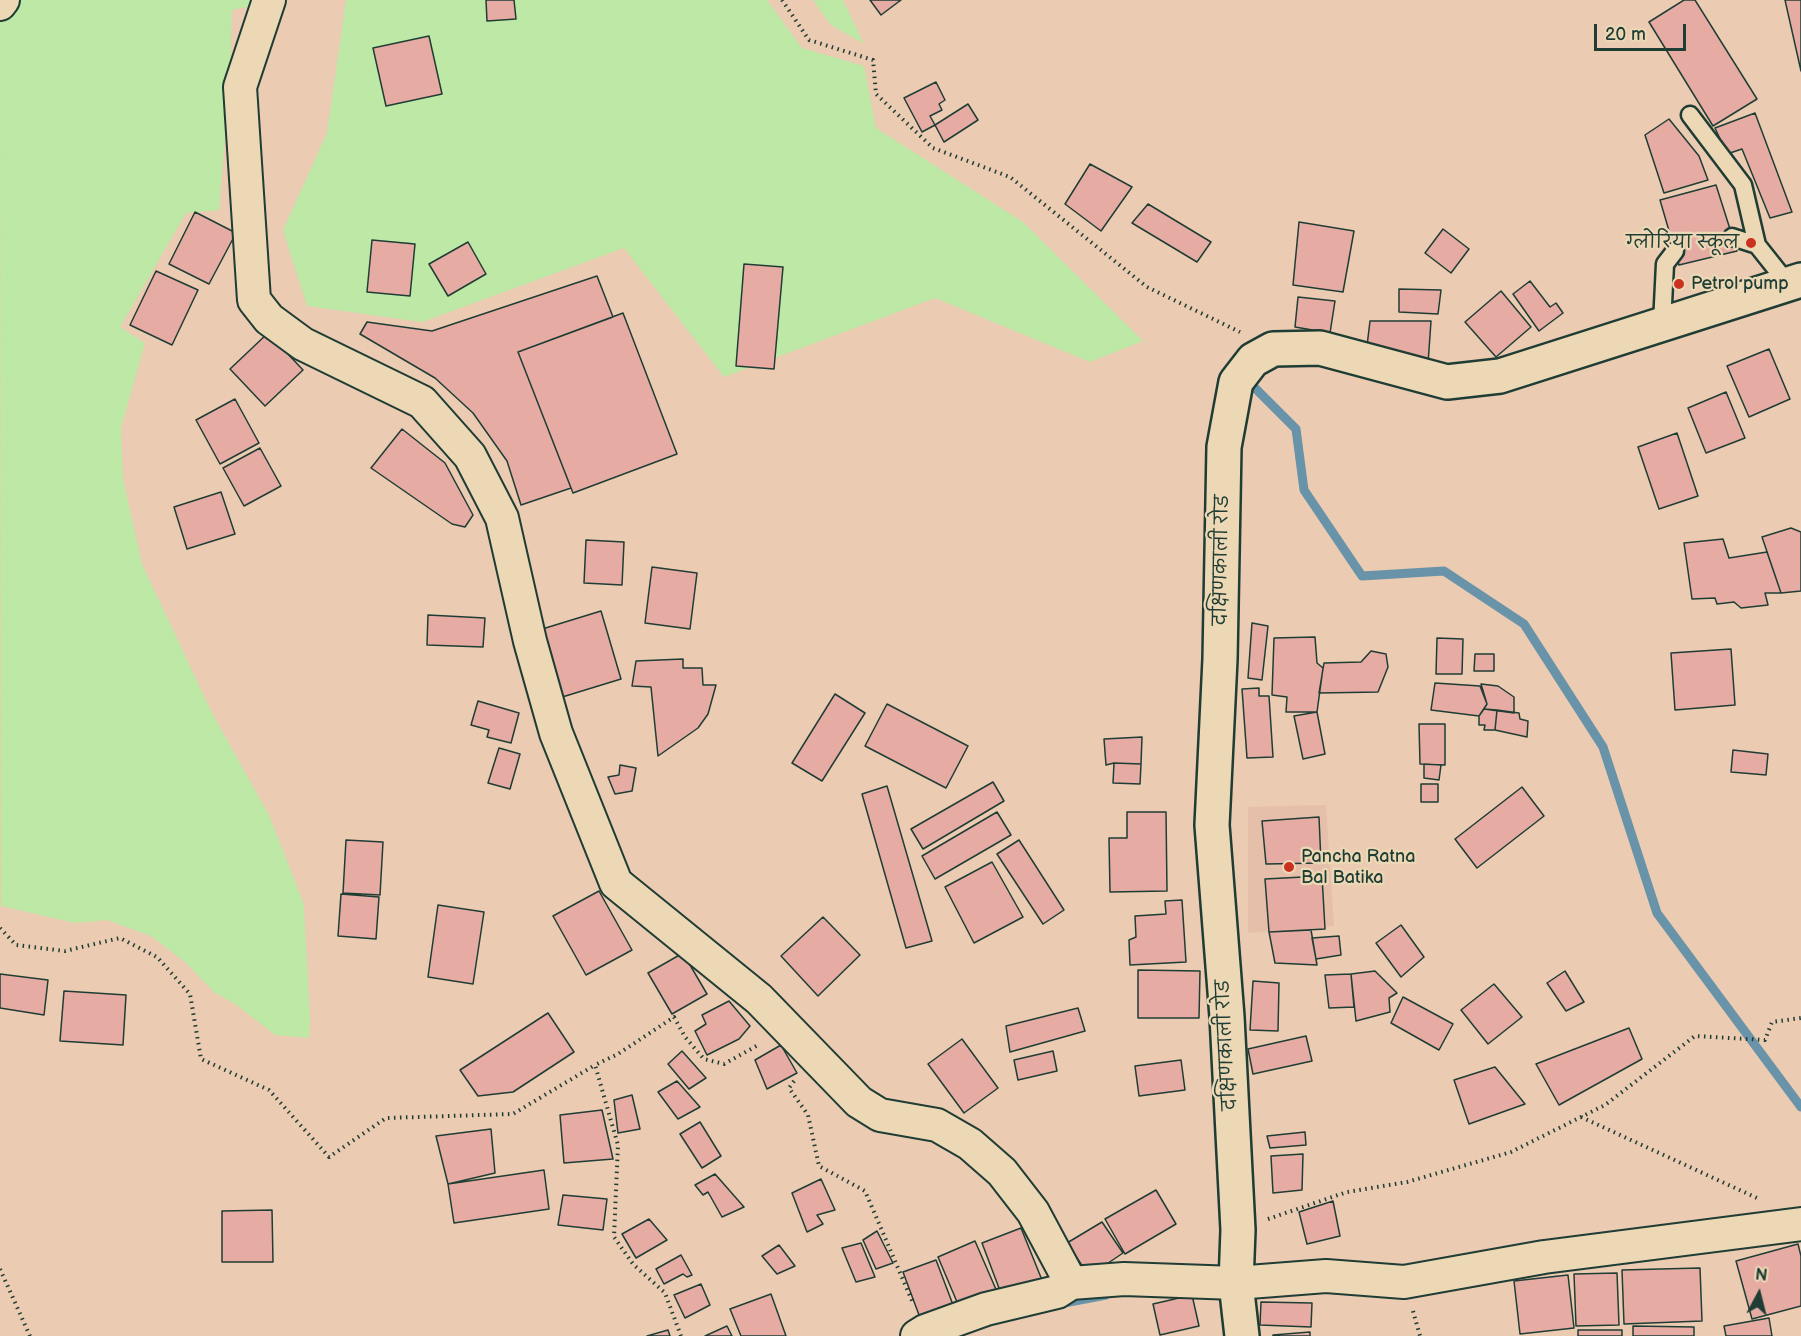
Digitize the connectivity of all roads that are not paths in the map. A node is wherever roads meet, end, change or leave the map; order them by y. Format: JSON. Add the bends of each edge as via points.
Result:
{"nodes":[{"id":1,"x":269,"y":0,"type":"edge"},
{"id":2,"x":1690,"y":115,"type":"dead end"},
{"id":3,"x":1732,"y":237,"type":"dead end"},
{"id":4,"x":1757,"y":245,"type":"junction"},
{"id":5,"x":1675,"y":251,"type":"dead end"},
{"id":6,"x":1794,"y":282,"type":"edge"},
{"id":7,"x":1662,"y":324,"type":"junction"},
{"id":8,"x":1801,"y":1224,"type":"edge"},
{"id":9,"x":1236,"y":1282,"type":"junction"},
{"id":10,"x":1071,"y":1283,"type":"junction"},
{"id":11,"x":923,"y":1334,"type":"edge"},
{"id":12,"x":1242,"y":1336,"type":"edge"}],
"edges":[{"from":1,"to":10,"type":"street","via":[[240,87],[254,300],[269,319],[303,344],[422,402],[470,456],[502,518],[556,733],[616,884],[759,999],[866,1107],[880,1115],[937,1125],[970,1144],[1002,1172],[1033,1212]]},
{"from":2,"to":4,"type":"lane","via":[[1743,186]]},
{"from":3,"to":4,"type":"lane"},
{"from":4,"to":6,"type":"lane"},
{"from":5,"to":7,"type":"lane","via":[[1665,264]]},
{"from":6,"to":7,"type":"main road"},
{"from":7,"to":9,"type":"main road","name":"दक्षिणकाली रोड","via":[[1500,376],[1447,382],[1320,348],[1273,348],[1253,360],[1236,382],[1224,447],[1212,825],[1227,1017],[1238,1230]]},
{"from":8,"to":9,"type":"street","via":[[1545,1257],[1404,1282],[1326,1276]]},
{"from":9,"to":10,"type":"street","via":[[1124,1279]]},
{"from":9,"to":12,"type":"main road","name":"दक्षिणकाली रोड"},
{"from":10,"to":11,"type":"street","via":[[1058,1292],[986,1309]]}]}
